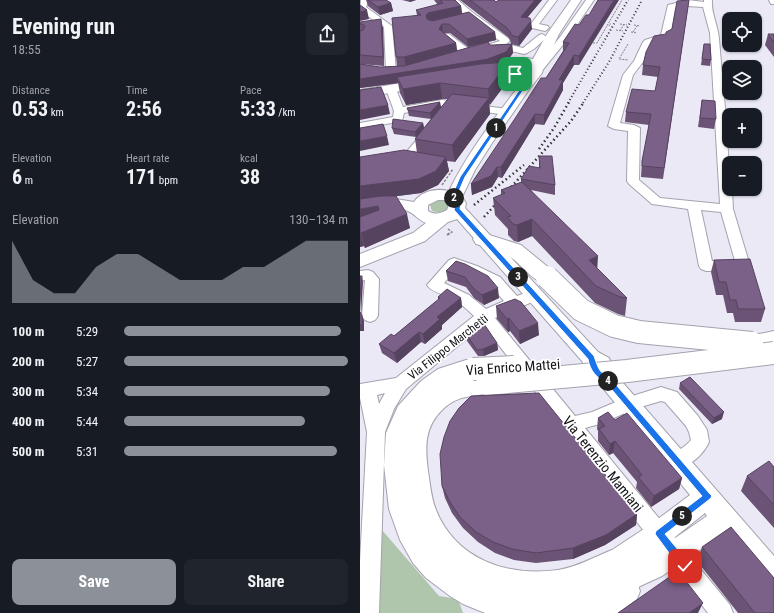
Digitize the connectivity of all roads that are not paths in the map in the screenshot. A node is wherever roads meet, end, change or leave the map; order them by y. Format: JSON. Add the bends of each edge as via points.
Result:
{"nodes":[{"id":1,"x":365,"y":0,"type":"edge"},
{"id":2,"x":453,"y":0,"type":"edge"},
{"id":3,"x":553,"y":0,"type":"edge"},
{"id":4,"x":565,"y":0,"type":"edge"},
{"id":5,"x":576,"y":0,"type":"edge"},
{"id":6,"x":582,"y":0,"type":"edge"},
{"id":7,"x":592,"y":0,"type":"edge"},
{"id":8,"x":707,"y":2,"type":"edge"},
{"id":9,"x":584,"y":12,"type":"junction"},
{"id":10,"x":472,"y":16,"type":"junction"},
{"id":11,"x":459,"y":19,"type":"edge"},
{"id":12,"x":578,"y":26,"type":"junction"},
{"id":13,"x":554,"y":33,"type":"junction"},
{"id":14,"x":446,"y":36,"type":"edge"},
{"id":15,"x":453,"y":57,"type":"edge"},
{"id":16,"x":466,"y":57,"type":"junction"},
{"id":17,"x":536,"y":69,"type":"junction"},
{"id":18,"x":390,"y":71,"type":"edge"},
{"id":19,"x":517,"y":71,"type":"junction"},
{"id":20,"x":477,"y":75,"type":"edge"},
{"id":21,"x":436,"y":82,"type":"edge"},
{"id":22,"x":391,"y":89,"type":"junction"},
{"id":23,"x":360,"y":94,"type":"edge"},
{"id":24,"x":452,"y":104,"type":"junction"},
{"id":25,"x":507,"y":112,"type":"junction"},
{"id":26,"x":443,"y":114,"type":"edge"},
{"id":27,"x":402,"y":117,"type":"junction"},
{"id":28,"x":421,"y":123,"type":"edge"},
{"id":29,"x":360,"y":126,"type":"edge"},
{"id":30,"x":407,"y":159,"type":"junction"},
{"id":31,"x":422,"y":162,"type":"edge"},
{"id":32,"x":360,"y":166,"type":"edge"},
{"id":33,"x":694,"y":206,"type":"junction"},
{"id":34,"x":360,"y":207,"type":"edge"},
{"id":35,"x":446,"y":208,"type":"junction"},
{"id":36,"x":727,"y":209,"type":"junction"},
{"id":37,"x":420,"y":213,"type":"junction"},
{"id":38,"x":480,"y":235,"type":"junction"},
{"id":39,"x":401,"y":244,"type":"junction"},
{"id":40,"x":360,"y":261,"type":"edge"},
{"id":41,"x":360,"y":276,"type":"edge"},
{"id":42,"x":534,"y":295,"type":"junction"},
{"id":43,"x":514,"y":302,"type":"junction"},
{"id":44,"x":370,"y":316,"type":"dead end"},
{"id":45,"x":484,"y":316,"type":"junction"},
{"id":46,"x":763,"y":342,"type":"edge"},
{"id":47,"x":774,"y":354,"type":"edge"},
{"id":48,"x":400,"y":384,"type":"junction"},
{"id":49,"x":364,"y":391,"type":"edge"},
{"id":50,"x":629,"y":404,"type":"junction"},
{"id":51,"x":570,"y":424,"type":"junction"},
{"id":52,"x":376,"y":432,"type":"junction"},
{"id":53,"x":678,"y":461,"type":"junction"},
{"id":54,"x":707,"y":496,"type":"junction"},
{"id":55,"x":725,"y":518,"type":"junction"},
{"id":56,"x":662,"y":546,"type":"junction"},
{"id":57,"x":627,"y":572,"type":"junction"},
{"id":58,"x":774,"y":576,"type":"edge"},
{"id":59,"x":365,"y":601,"type":"edge"},
{"id":60,"x":719,"y":612,"type":"edge"},
{"id":61,"x":597,"y":613,"type":"edge"}],
"edges":[{"from":1,"to":18,"type":"street","via":[[360,8],[388,26]]},
{"from":2,"to":10,"type":"street"},
{"from":3,"to":13,"type":"street","via":[[535,24]]},
{"from":4,"to":13,"type":"main road"},
{"from":5,"to":13,"type":"main road"},
{"from":6,"to":13,"type":"street","via":[[563,27]]},
{"from":7,"to":9,"type":"street"},
{"from":7,"to":12,"type":"street","via":[[595,7]]},
{"from":8,"to":33,"type":"street","via":[[671,7],[665,37],[648,42],[628,75],[614,126],[634,128],[633,180],[656,201]]},
{"from":8,"to":36,"type":"street","via":[[714,33]]},
{"from":9,"to":12,"type":"street"},
{"from":9,"to":13,"type":"street"},
{"from":10,"to":11,"type":"street"},
{"from":10,"to":16,"type":"street","via":[[504,42]]},
{"from":12,"to":13,"type":"street"},
{"from":13,"to":17,"type":"main road"},
{"from":13,"to":17,"type":"street","via":[[557,47]]},
{"from":13,"to":19,"type":"main road"},
{"from":14,"to":16,"type":"street"},
{"from":15,"to":16,"type":"street"},
{"from":16,"to":19,"type":"street","via":[[498,48],[511,48]]},
{"from":17,"to":19,"type":"main road","via":[[530,62]]},
{"from":17,"to":19,"type":"main road","via":[[530,81]]},
{"from":19,"to":20,"type":"main road"},
{"from":19,"to":25,"type":"main road"},
{"from":21,"to":22,"type":"main road"},
{"from":22,"to":23,"type":"main road"},
{"from":22,"to":27,"type":"street"},
{"from":24,"to":25,"type":"street"},
{"from":24,"to":26,"type":"street"},
{"from":24,"to":27,"type":"street","via":[[435,103]]},
{"from":25,"to":35,"type":"main road","via":[[457,170]]},
{"from":27,"to":29,"type":"street"},
{"from":28,"to":30,"type":"street","via":[[435,125]]},
{"from":30,"to":31,"type":"street"},
{"from":30,"to":32,"type":"street"},
{"from":33,"to":36,"type":"street"},
{"from":33,"to":36,"type":"street","via":[[706,266],[743,266]]},
{"from":34,"to":37,"type":"main road","via":[[397,202],[406,204]]},
{"from":35,"to":37,"type":"main road","via":[[430,219]]},
{"from":35,"to":37,"type":"main road","via":[[424,200],[420,204]]},
{"from":35,"to":38,"type":"main road"},
{"from":35,"to":39,"type":"main road","via":[[419,237]]},
{"from":37,"to":39,"type":"main road","via":[[417,229]]},
{"from":38,"to":42,"type":"main road"},
{"from":38,"to":46,"type":"highway","bridge":true,"via":[[514,250],[582,310],[618,327],[640,332]]},
{"from":39,"to":40,"type":"main road"},
{"from":41,"to":44,"type":"street","via":[[368,275],[372,279]]},
{"from":42,"to":43,"type":"street","name":"Via Filippo Marchetti"},
{"from":42,"to":50,"type":"main road","via":[[591,358],[593,367]]},
{"from":43,"to":45,"type":"street","name":"Via Filippo Marchetti"},
{"from":43,"to":45,"type":"street","name":"Via Terenzio Mamiani","via":[[495,281],[454,263],[434,285],[464,297]]},
{"from":45,"to":48,"type":"street","name":"Via Filippo Marchetti"},
{"from":45,"to":51,"type":"street","name":"Via Terenzio Mamiani"},
{"from":46,"to":57,"type":"highway","name":"Via Enrico Mattei","bridge":true,"via":[[616,360],[459,370],[435,382],[405,418],[397,436],[397,451],[400,487],[407,522],[419,548],[456,582],[471,592],[489,599],[526,607],[545,606],[595,596]]},
{"from":47,"to":57,"type":"highway","name":"Via Enrico Mattei","bridge":true,"via":[[627,372],[465,386],[444,394],[426,410],[418,422],[413,440],[418,496],[430,530],[454,558],[474,573],[490,580],[525,588],[547,588],[574,583],[594,575]]},
{"from":48,"to":49,"type":"street","name":"Via Filippo Marchetti"},
{"from":48,"to":52,"type":"street"},
{"from":49,"to":52,"type":"street"},
{"from":50,"to":51,"type":"street","via":[[594,419]]},
{"from":50,"to":53,"type":"main road"},
{"from":50,"to":53,"type":"street","via":[[661,394],[671,397],[692,421],[698,430],[700,442],[694,450]]},
{"from":51,"to":56,"type":"street","name":"Via Terenzio Mamiani"},
{"from":52,"to":59,"type":"street"},
{"from":53,"to":54,"type":"main road"},
{"from":54,"to":55,"type":"main road"},
{"from":54,"to":56,"type":"main road"},
{"from":55,"to":56,"type":"main road"},
{"from":55,"to":58,"type":"main road"},
{"from":56,"to":57,"type":"main road","name":"Via Enrico Mattei"},
{"from":56,"to":60,"type":"street","name":"Via Terenzio Mamiani"},
{"from":57,"to":61,"type":"street","via":[[628,592]]}]}
